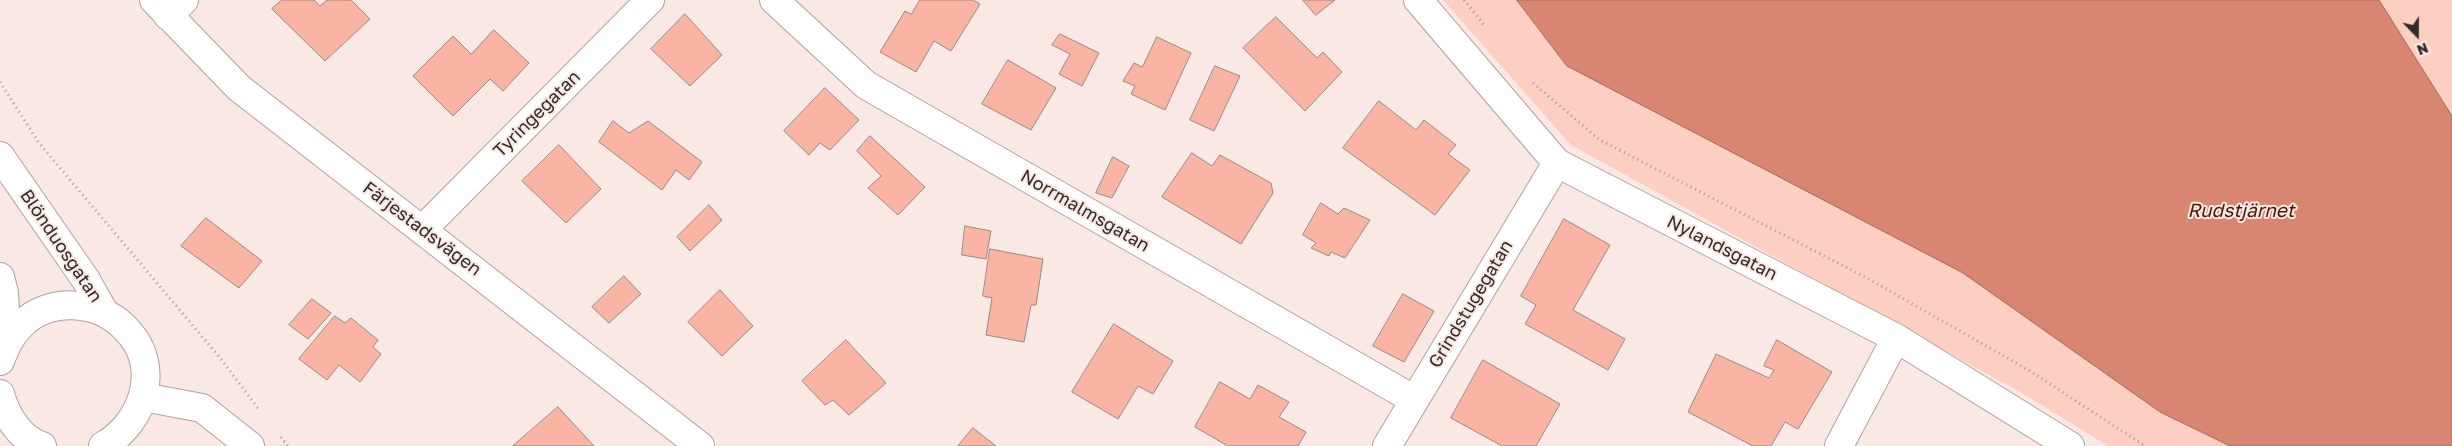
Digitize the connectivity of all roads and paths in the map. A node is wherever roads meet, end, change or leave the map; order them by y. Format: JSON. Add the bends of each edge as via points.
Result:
{"nodes":[{"id":1,"x":650,"y":0,"type":"edge"},
{"id":2,"x":774,"y":0,"type":"edge"},
{"id":3,"x":1418,"y":0,"type":"edge"},
{"id":4,"x":1464,"y":0,"type":"edge"},
{"id":5,"x":169,"y":5,"type":"edge"},
{"id":6,"x":1488,"y":30,"type":"dead end"},
{"id":7,"x":1530,"y":80,"type":"dead end"},
{"id":8,"x":0,"y":82,"type":"edge"},
{"id":9,"x":0,"y":156,"type":"edge"},
{"id":10,"x":1557,"y":163,"type":"junction"},
{"id":11,"x":424,"y":229,"type":"junction"},
{"id":12,"x":0,"y":276,"type":"edge"},
{"id":13,"x":104,"y":312,"type":"junction"},
{"id":14,"x":1896,"y":338,"type":"junction"},
{"id":15,"x":4,"y":351,"type":"edge"},
{"id":16,"x":0,"y":394,"type":"edge"},
{"id":17,"x":143,"y":397,"type":"junction"},
{"id":18,"x":1413,"y":399,"type":"junction"},
{"id":19,"x":262,"y":414,"type":"dead end"},
{"id":20,"x":278,"y":433,"type":"dead end"},
{"id":21,"x":42,"y":446,"type":"edge"},
{"id":22,"x":103,"y":446,"type":"edge"},
{"id":23,"x":250,"y":446,"type":"edge"},
{"id":24,"x":288,"y":446,"type":"edge"},
{"id":25,"x":700,"y":446,"type":"edge"},
{"id":26,"x":1387,"y":446,"type":"edge"},
{"id":27,"x":1839,"y":446,"type":"edge"},
{"id":28,"x":2070,"y":446,"type":"edge"},
{"id":29,"x":2145,"y":446,"type":"edge"}],
"edges":[{"from":1,"to":11,"type":"street","name":"Tyringegatan"},
{"from":2,"to":18,"type":"street","name":"Norrmalmsgatan","via":[[866,85]]},
{"from":3,"to":10,"type":"street","name":"Nylandsgatan"},
{"from":4,"to":6,"type":"path"},
{"from":5,"to":11,"type":"street","name":"Färjestadsvägen","via":[[239,88]]},
{"from":7,"to":29,"type":"path","via":[[1600,140],[1867,278],[2030,372]]},
{"from":8,"to":19,"type":"path","via":[[38,143],[220,359]]},
{"from":9,"to":13,"type":"street","name":"Blönduosgatan","via":[[86,280]]},
{"from":10,"to":14,"type":"street","name":"Nylandsgatan"},
{"from":10,"to":18,"type":"street","name":"Grindstugegatan"},
{"from":11,"to":25,"type":"street","name":"Färjestadsvägen"},
{"from":12,"to":15,"type":"street","via":[[4,293]]},
{"from":13,"to":15,"type":"street","via":[[83,306],[61,305],[40,312],[21,324]]},
{"from":13,"to":17,"type":"street","via":[[125,327],[139,348],[146,372]]},
{"from":14,"to":27,"type":"street"},
{"from":14,"to":28,"type":"street","name":"Nylandsgatan"},
{"from":16,"to":21,"type":"street","via":[[5,411],[19,430]]},
{"from":17,"to":22,"type":"street","via":[[135,417],[121,434]]},
{"from":17,"to":23,"type":"street","via":[[202,408]]},
{"from":18,"to":26,"type":"street","name":"Grindstugegatan"},
{"from":20,"to":24,"type":"path"}]}
